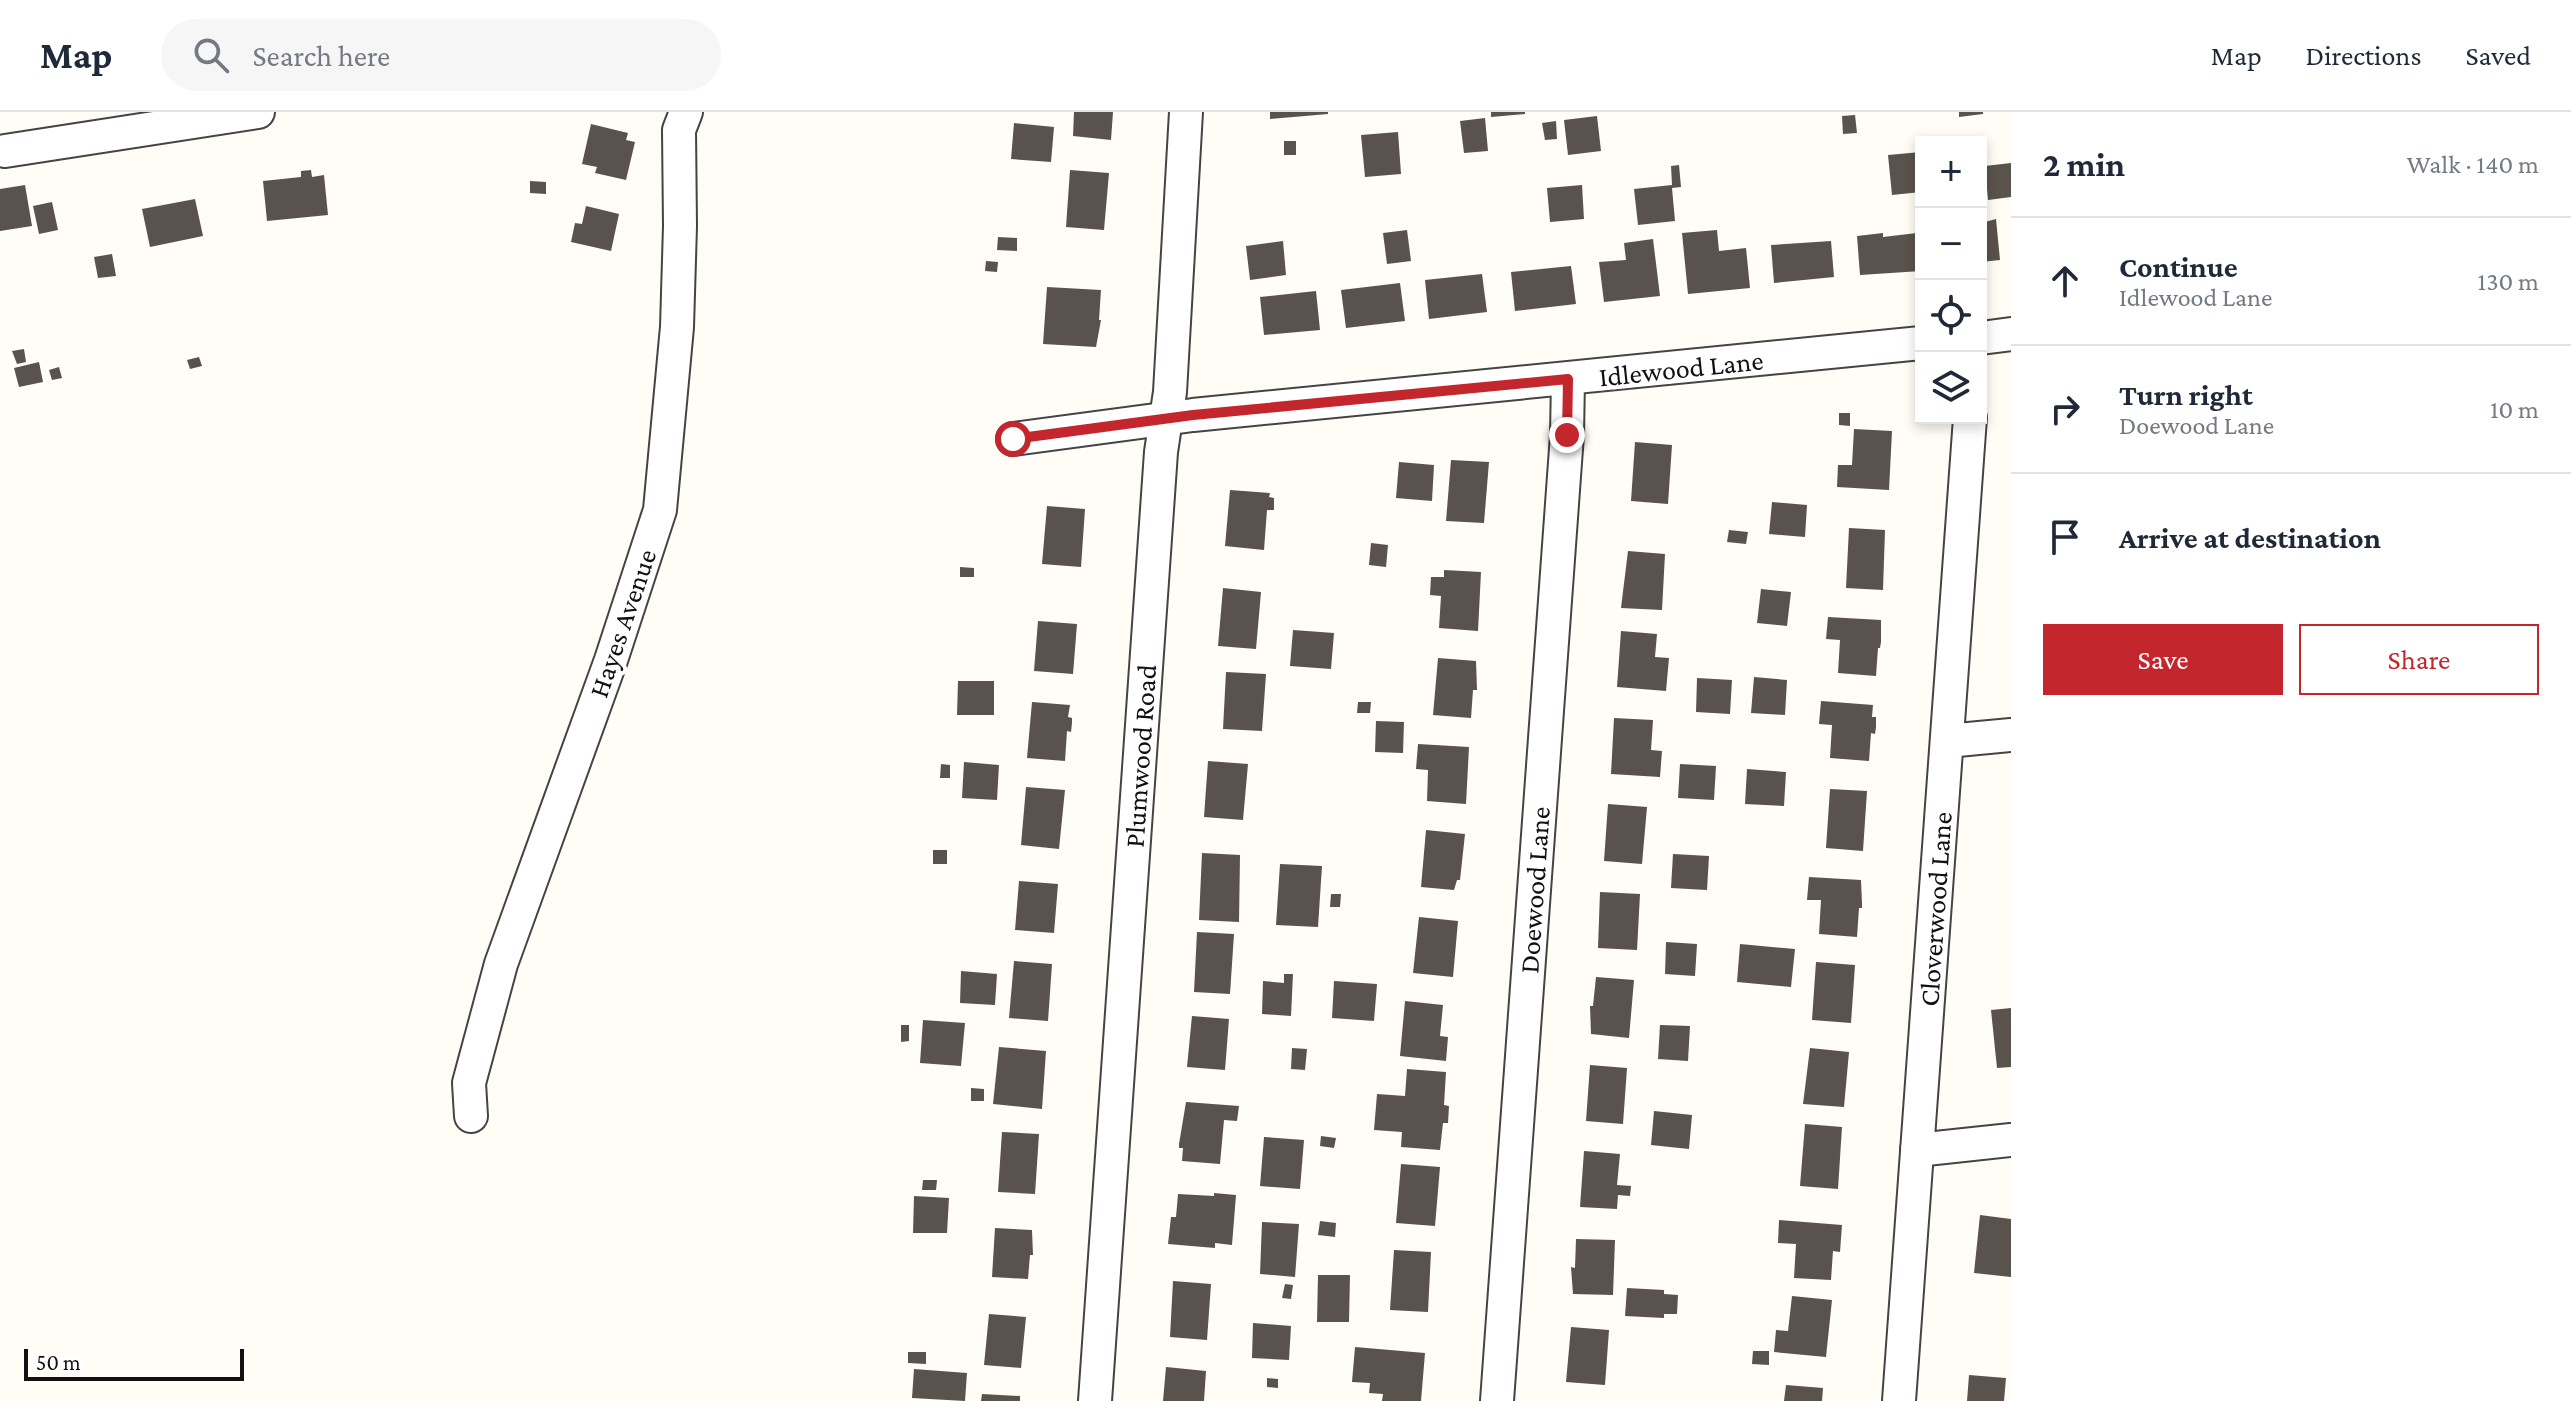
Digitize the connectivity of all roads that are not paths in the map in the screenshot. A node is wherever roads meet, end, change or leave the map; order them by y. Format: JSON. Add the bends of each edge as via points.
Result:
{"nodes":[{"id":1,"x":258,"y":112,"type":"edge"},
{"id":2,"x":686,"y":112,"type":"edge"},
{"id":3,"x":1186,"y":112,"type":"edge"},
{"id":4,"x":5,"y":151,"type":"dead end"},
{"id":5,"x":2011,"y":334,"type":"edge"},
{"id":6,"x":1987,"y":337,"type":"edge"},
{"id":7,"x":1915,"y":344,"type":"edge"},
{"id":8,"x":1568,"y":379,"type":"junction"},
{"id":9,"x":1166,"y":419,"type":"junction"},
{"id":10,"x":1970,"y":424,"type":"edge"},
{"id":11,"x":1013,"y":439,"type":"dead end"},
{"id":12,"x":2011,"y":735,"type":"edge"},
{"id":13,"x":1947,"y":741,"type":"junction"},
{"id":14,"x":471,"y":1116,"type":"dead end"},
{"id":15,"x":2011,"y":1140,"type":"edge"},
{"id":16,"x":1917,"y":1150,"type":"junction"},
{"id":17,"x":1095,"y":1401,"type":"edge"},
{"id":18,"x":1497,"y":1401,"type":"edge"},
{"id":19,"x":1899,"y":1401,"type":"edge"}],
"edges":[{"from":1,"to":4,"type":"street"},
{"from":2,"to":14,"type":"street","name":"Hayes Avenue","via":[[679,130],[677,327],[660,510],[501,964],[469,1083]]},
{"from":3,"to":9,"type":"street","name":"Plumwood Road"},
{"from":5,"to":6,"type":"street"},
{"from":7,"to":8,"type":"street","name":"Idlewood Lane"},
{"from":8,"to":9,"type":"street","name":"Idlewood Lane"},
{"from":8,"to":18,"type":"street","name":"Doewood Lane"},
{"from":9,"to":11,"type":"street","name":"Idlewood Lane"},
{"from":9,"to":17,"type":"street","name":"Plumwood Road"},
{"from":10,"to":13,"type":"street","name":"Cloverwood Lane"},
{"from":12,"to":13,"type":"street"},
{"from":13,"to":16,"type":"street","name":"Cloverwood Lane"},
{"from":15,"to":16,"type":"street"},
{"from":16,"to":19,"type":"street","name":"Cloverwood Lane"}]}
